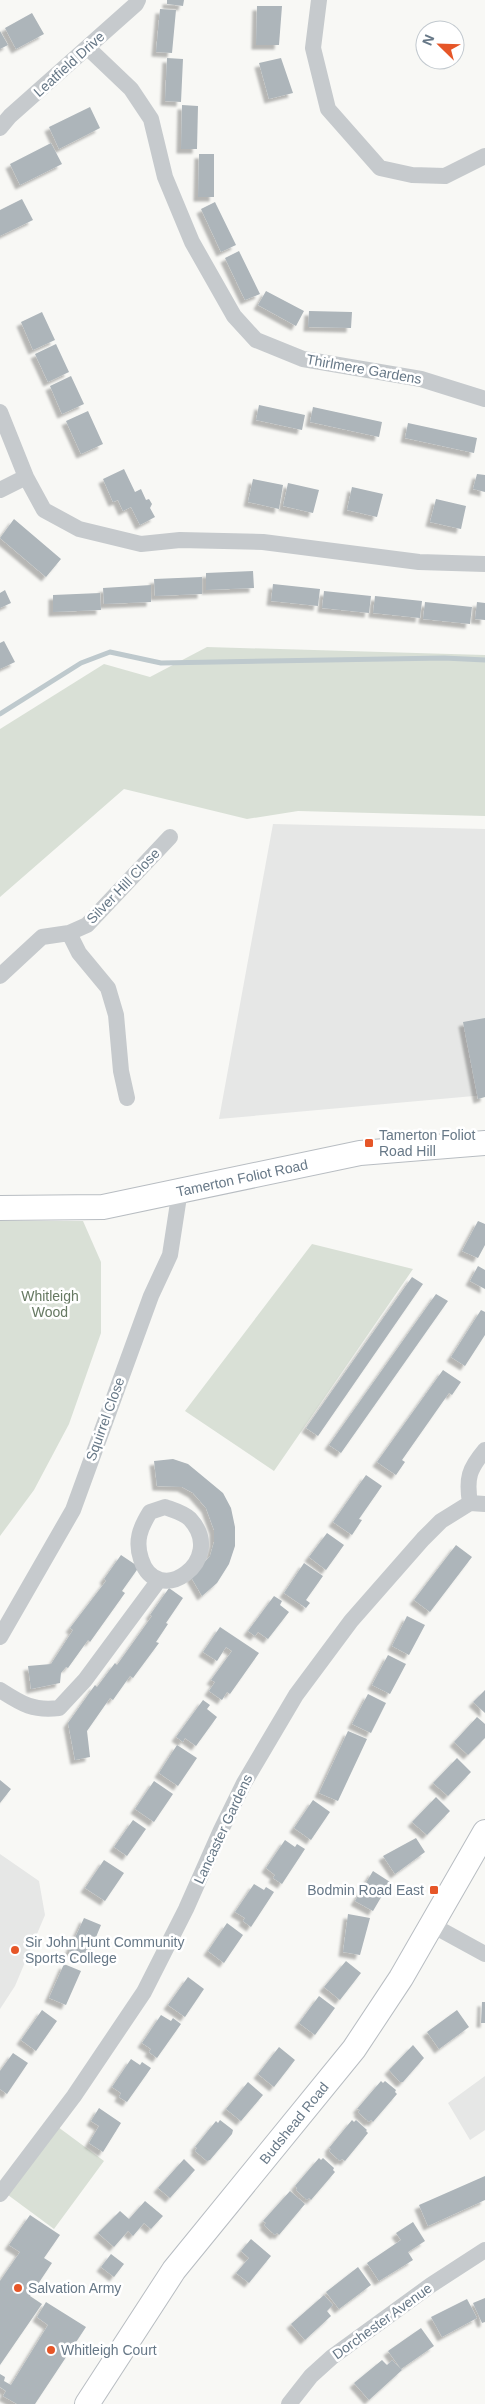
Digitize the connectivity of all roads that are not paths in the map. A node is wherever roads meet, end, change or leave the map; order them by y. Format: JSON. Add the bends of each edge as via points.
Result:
{"nodes":[{"id":1,"x":138,"y":0,"type":"edge"},
{"id":2,"x":318,"y":0,"type":"edge"},
{"id":3,"x":88,"y":48,"type":"junction"},
{"id":4,"x":0,"y":128,"type":"edge"},
{"id":5,"x":485,"y":156,"type":"edge"},
{"id":6,"x":485,"y":399,"type":"edge"},
{"id":7,"x":0,"y":412,"type":"edge"},
{"id":8,"x":26,"y":477,"type":"junction"},
{"id":9,"x":0,"y":490,"type":"edge"},
{"id":10,"x":485,"y":564,"type":"edge"},
{"id":11,"x":170,"y":837,"type":"dead end"},
{"id":12,"x":69,"y":933,"type":"junction"},
{"id":13,"x":0,"y":976,"type":"edge"},
{"id":14,"x":126,"y":1098,"type":"dead end"},
{"id":15,"x":485,"y":1143,"type":"edge"},
{"id":16,"x":180,"y":1190,"type":"junction"},
{"id":17,"x":0,"y":1208,"type":"edge"},
{"id":18,"x":485,"y":1450,"type":"edge"},
{"id":19,"x":477,"y":1503,"type":"edge"},
{"id":20,"x":159,"y":1580,"type":"junction"},
{"id":21,"x":0,"y":1637,"type":"edge"},
{"id":22,"x":0,"y":1690,"type":"edge"},
{"id":23,"x":485,"y":1832,"type":"edge"},
{"id":24,"x":432,"y":1925,"type":"junction"},
{"id":25,"x":485,"y":1954,"type":"edge"},
{"id":26,"x":0,"y":2194,"type":"edge"},
{"id":27,"x":485,"y":2250,"type":"edge"},
{"id":28,"x":87,"y":2404,"type":"edge"},
{"id":29,"x":289,"y":2404,"type":"edge"}],
"edges":[{"from":1,"to":3,"type":"street","name":"Leatfield Drive"},
{"from":2,"to":5,"type":"street","via":[[313,48],[328,109],[380,168],[412,175],[446,176]]},
{"from":3,"to":4,"type":"street","name":"Leatfield Drive"},
{"from":3,"to":6,"type":"street","name":"Thirlmere Gardens","via":[[131,88],[150,119],[165,177],[192,242],[234,316],[256,340],[303,359],[421,379]]},
{"from":7,"to":8,"type":"street"},
{"from":8,"to":9,"type":"street"},
{"from":8,"to":10,"type":"street","via":[[44,510],[79,529],[141,544],[180,540],[263,542],[419,562]]},
{"from":11,"to":12,"type":"street","name":"Silver Hill Close","via":[[87,925]]},
{"from":12,"to":13,"type":"street","name":"Silver Hill Close","via":[[42,937]]},
{"from":12,"to":14,"type":"street","via":[[79,953],[108,988],[116,1015]]},
{"from":15,"to":16,"type":"street","name":"Tamerton Foliot Road","via":[[360,1153]]},
{"from":16,"to":17,"type":"street","name":"Tamerton Foliot Road","via":[[102,1208]]},
{"from":16,"to":21,"type":"street","name":"Squirrel Close","via":[[172,1248],[144,1314],[73,1510]]},
{"from":18,"to":19,"type":"street","via":[[472,1466],[467,1484]]},
{"from":19,"to":26,"type":"street","name":"Lancaster Gardens","via":[[441,1521],[423,1539],[351,1621],[296,1695],[244,1783],[144,1992],[74,2096]]},
{"from":20,"to":20,"type":"street","via":[[142,1565],[136,1546],[142,1524],[150,1512],[166,1507],[189,1518],[201,1540],[199,1556],[186,1575],[174,1580]]},
{"from":20,"to":22,"type":"street","via":[[85,1680],[59,1708],[40,1710]]},
{"from":23,"to":24,"type":"street","name":"Budshead Road"},
{"from":24,"to":25,"type":"street"},
{"from":24,"to":28,"type":"street","name":"Budshead Road","via":[[354,2048],[174,2270]]},
{"from":27,"to":29,"type":"street","name":"Dorchester Avenue","via":[[332,2357],[311,2376]]}]}
